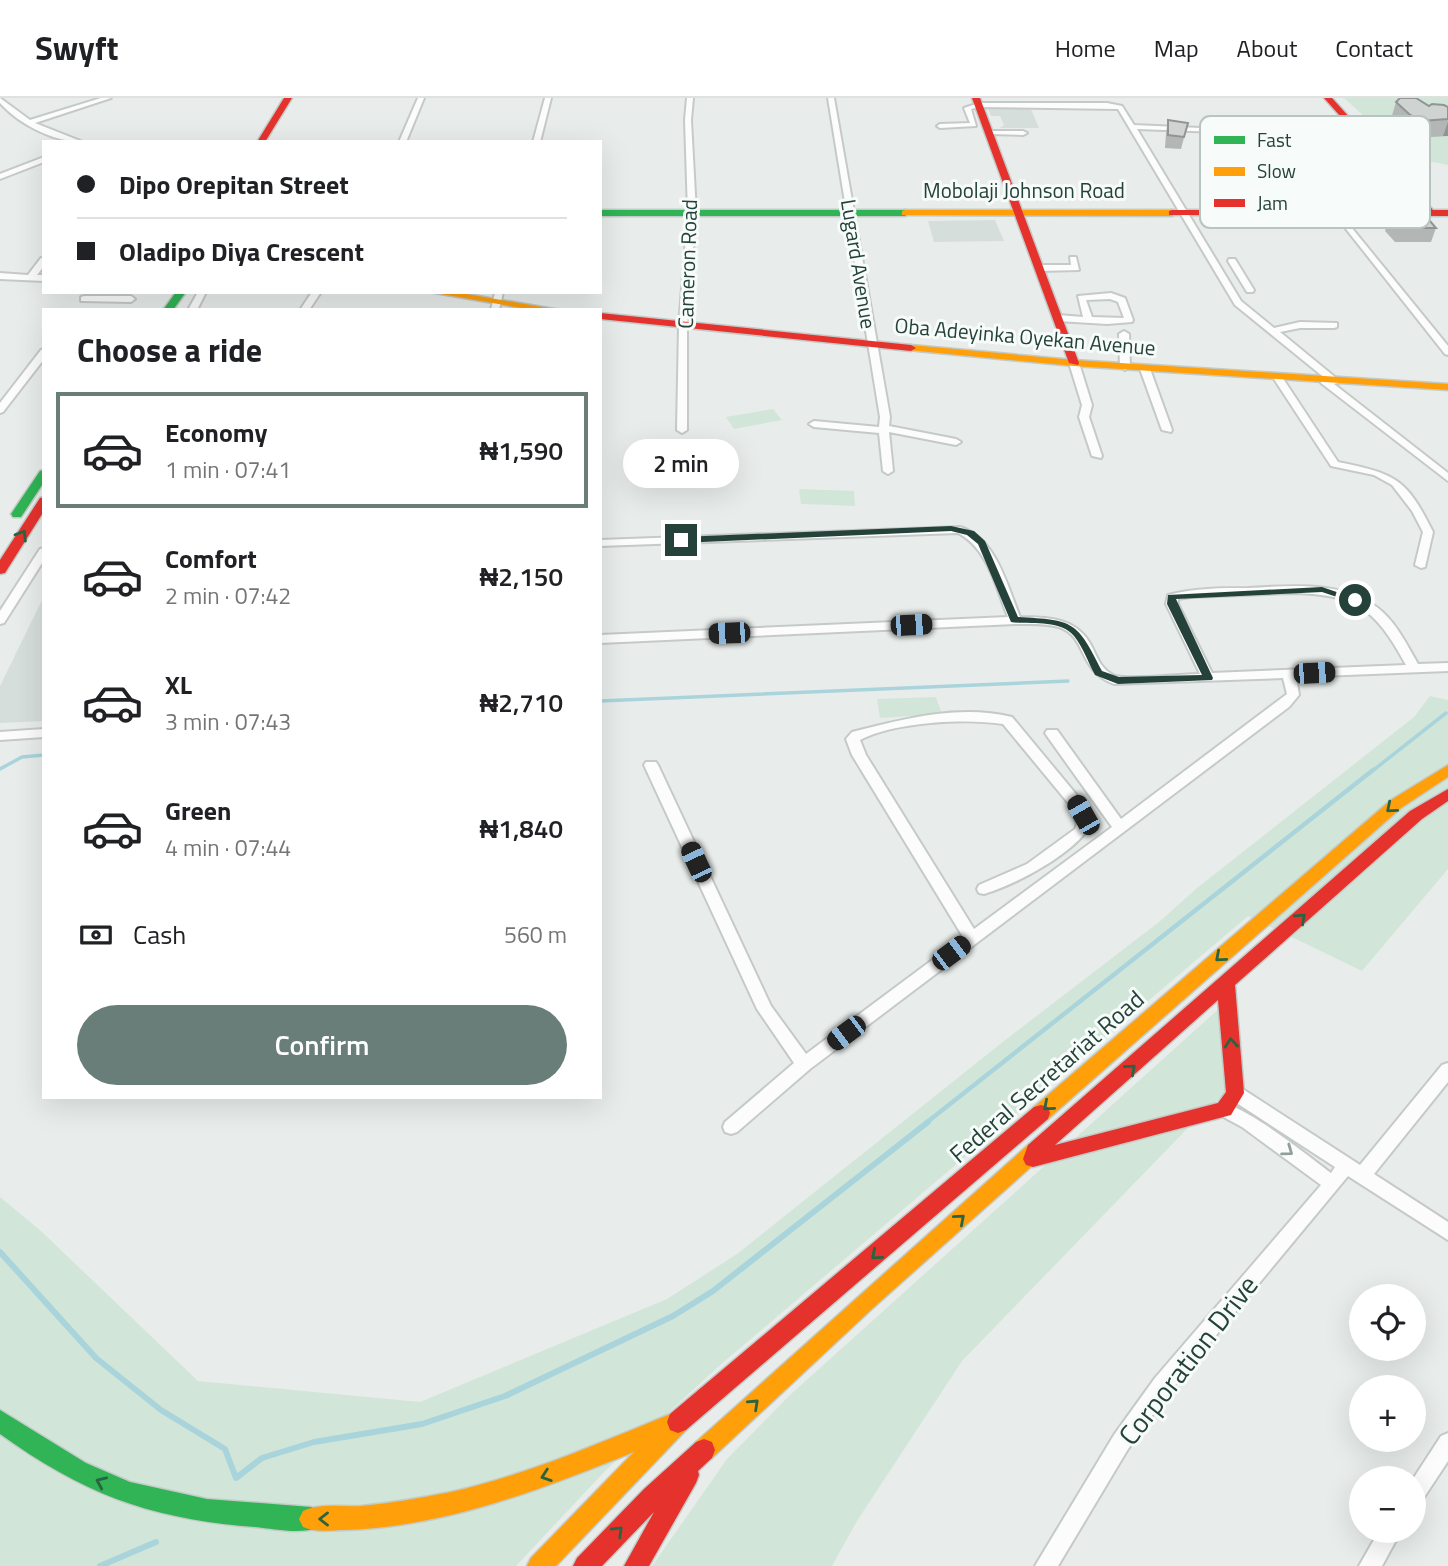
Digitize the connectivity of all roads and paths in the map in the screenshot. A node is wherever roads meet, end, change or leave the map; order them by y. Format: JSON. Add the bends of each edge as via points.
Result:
{"nodes":[{"id":1,"x":108,"y":98,"type":"edge"},
{"id":2,"x":288,"y":98,"type":"edge"},
{"id":3,"x":300,"y":98,"type":"edge"},
{"id":4,"x":421,"y":98,"type":"edge"},
{"id":5,"x":548,"y":98,"type":"edge"},
{"id":6,"x":690,"y":98,"type":"edge"},
{"id":7,"x":831,"y":98,"type":"edge"},
{"id":8,"x":1328,"y":98,"type":"edge"},
{"id":9,"x":0,"y":99,"type":"edge"},
{"id":10,"x":977,"y":102,"type":"edge"},
{"id":11,"x":1344,"y":116,"type":"edge"},
{"id":12,"x":29,"y":123,"type":"junction"},
{"id":13,"x":940,"y":126,"type":"dead end"},
{"id":14,"x":1133,"y":127,"type":"junction"},
{"id":15,"x":1200,"y":129,"type":"edge"},
{"id":16,"x":991,"y":133,"type":"junction"},
{"id":17,"x":1023,"y":133,"type":"dead end"},
{"id":18,"x":75,"y":140,"type":"edge"},
{"id":19,"x":262,"y":140,"type":"edge"},
{"id":20,"x":276,"y":140,"type":"edge"},
{"id":21,"x":403,"y":140,"type":"edge"},
{"id":22,"x":537,"y":140,"type":"edge"},
{"id":23,"x":42,"y":160,"type":"edge"},
{"id":24,"x":0,"y":177,"type":"edge"},
{"id":25,"x":850,"y":212,"type":"junction"},
{"id":26,"x":1183,"y":212,"type":"junction"},
{"id":27,"x":1200,"y":212,"type":"edge"},
{"id":28,"x":602,"y":213,"type":"edge"},
{"id":29,"x":692,"y":213,"type":"junction"},
{"id":30,"x":1019,"y":213,"type":"junction"},
{"id":31,"x":1431,"y":213,"type":"edge"},
{"id":32,"x":1448,"y":213,"type":"edge"},
{"id":33,"x":1350,"y":228,"type":"edge"},
{"id":34,"x":1073,"y":259,"type":"dead end"},
{"id":35,"x":1232,"y":261,"type":"dead end"},
{"id":36,"x":42,"y":263,"type":"edge"},
{"id":37,"x":1039,"y":268,"type":"junction"},
{"id":38,"x":1220,"y":275,"type":"junction"},
{"id":39,"x":1241,"y":275,"type":"junction"},
{"id":40,"x":0,"y":276,"type":"edge"},
{"id":41,"x":30,"y":278,"type":"junction"},
{"id":42,"x":42,"y":278,"type":"edge"},
{"id":43,"x":1250,"y":290,"type":"dead end"},
{"id":44,"x":447,"y":294,"type":"edge"},
{"id":45,"x":87,"y":295,"type":"edge"},
{"id":46,"x":134,"y":296,"type":"edge"},
{"id":47,"x":497,"y":302,"type":"edge"},
{"id":48,"x":540,"y":308,"type":"edge"},
{"id":49,"x":602,"y":316,"type":"edge"},
{"id":50,"x":1058,"y":317,"type":"junction"},
{"id":51,"x":1088,"y":318,"type":"junction"},
{"id":52,"x":1334,"y":325,"type":"dead end"},
{"id":53,"x":683,"y":326,"type":"junction"},
{"id":54,"x":1272,"y":331,"type":"junction"},
{"id":55,"x":1124,"y":334,"type":"dead end"},
{"id":56,"x":871,"y":345,"type":"junction"},
{"id":57,"x":1448,"y":352,"type":"edge"},
{"id":58,"x":42,"y":355,"type":"edge"},
{"id":59,"x":1074,"y":363,"type":"junction"},
{"id":60,"x":1125,"y":367,"type":"junction"},
{"id":61,"x":1145,"y":369,"type":"junction"},
{"id":62,"x":1279,"y":379,"type":"junction"},
{"id":63,"x":1330,"y":382,"type":"junction"},
{"id":64,"x":1448,"y":387,"type":"edge"},
{"id":65,"x":0,"y":410,"type":"edge"},
{"id":66,"x":814,"y":424,"type":"dead end"},
{"id":67,"x":884,"y":429,"type":"junction"},
{"id":68,"x":682,"y":430,"type":"dead end"},
{"id":69,"x":1167,"y":430,"type":"dead end"},
{"id":70,"x":956,"y":442,"type":"dead end"},
{"id":71,"x":1097,"y":456,"type":"dead end"},
{"id":72,"x":888,"y":471,"type":"dead end"},
{"id":73,"x":42,"y":476,"type":"edge"},
{"id":74,"x":1448,"y":478,"type":"edge"},
{"id":75,"x":42,"y":504,"type":"edge"},
{"id":76,"x":0,"y":540,"type":"edge"},
{"id":77,"x":602,"y":543,"type":"edge"},
{"id":78,"x":42,"y":554,"type":"edge"},
{"id":79,"x":1421,"y":565,"type":"dead end"},
{"id":80,"x":0,"y":570,"type":"edge"},
{"id":81,"x":0,"y":620,"type":"edge"},
{"id":82,"x":1015,"y":620,"type":"junction"},
{"id":83,"x":602,"y":639,"type":"edge"},
{"id":84,"x":1448,"y":667,"type":"edge"},
{"id":85,"x":1415,"y":668,"type":"junction"},
{"id":86,"x":1289,"y":674,"type":"junction"},
{"id":87,"x":1208,"y":678,"type":"junction"},
{"id":88,"x":42,"y":733,"type":"edge"},
{"id":89,"x":1052,"y":733,"type":"dead end"},
{"id":90,"x":0,"y":736,"type":"edge"},
{"id":91,"x":651,"y":765,"type":"dead end"},
{"id":92,"x":1448,"y":770,"type":"edge"},
{"id":93,"x":1448,"y":794,"type":"edge"},
{"id":94,"x":1120,"y":828,"type":"junction"},
{"id":95,"x":984,"y":889,"type":"dead end"},
{"id":96,"x":972,"y":937,"type":"junction"},
{"id":97,"x":1226,"y":985,"type":"junction"},
{"id":98,"x":804,"y":1064,"type":"junction"},
{"id":99,"x":1448,"y":1070,"type":"edge"},
{"id":100,"x":1235,"y":1093,"type":"junction"},
{"id":101,"x":1224,"y":1109,"type":"junction"},
{"id":102,"x":730,"y":1127,"type":"dead end"},
{"id":103,"x":1028,"y":1160,"type":"junction"},
{"id":104,"x":1346,"y":1165,"type":"junction"},
{"id":105,"x":1362,"y":1176,"type":"junction"},
{"id":106,"x":1333,"y":1184,"type":"junction"},
{"id":107,"x":1448,"y":1232,"type":"edge"},
{"id":108,"x":0,"y":1421,"type":"edge"},
{"id":109,"x":678,"y":1422,"type":"junction"},
{"id":110,"x":1448,"y":1443,"type":"edge"},
{"id":111,"x":704,"y":1450,"type":"junction"},
{"id":112,"x":1426,"y":1477,"type":"edge"},
{"id":113,"x":1384,"y":1543,"type":"edge"},
{"id":114,"x":539,"y":1566,"type":"edge"},
{"id":115,"x":585,"y":1566,"type":"edge"},
{"id":116,"x":636,"y":1566,"type":"edge"},
{"id":117,"x":1046,"y":1566,"type":"edge"},
{"id":118,"x":1370,"y":1566,"type":"edge"}],
"edges":[{"from":1,"to":12,"type":"street"},
{"from":2,"to":19,"type":"main road"},
{"from":3,"to":20,"type":"main road"},
{"from":4,"to":21,"type":"street"},
{"from":5,"to":22,"type":"street"},
{"from":6,"to":29,"type":"street","name":"Cameron Road"},
{"from":7,"to":25,"type":"street","name":"Lugard Avenue"},
{"from":8,"to":11,"type":"main road"},
{"from":9,"to":12,"type":"street"},
{"from":10,"to":13,"type":"street","via":[[967,107],[974,125]]},
{"from":10,"to":14,"type":"street","via":[[1114,106],[1124,111]]},
{"from":10,"to":16,"type":"main road"},
{"from":12,"to":18,"type":"street"},
{"from":14,"to":15,"type":"street"},
{"from":14,"to":26,"type":"street"},
{"from":16,"to":17,"type":"street"},
{"from":16,"to":30,"type":"main road"},
{"from":23,"to":24,"type":"street"},
{"from":25,"to":29,"type":"main road","name":"Mobolaji Johnson Road"},
{"from":25,"to":30,"type":"main road","name":"Mobolaji Johnson Road"},
{"from":25,"to":56,"type":"street","name":"Lugard Avenue"},
{"from":26,"to":27,"type":"main road","name":"Mobolaji Johnson Road"},
{"from":26,"to":30,"type":"main road","name":"Mobolaji Johnson Road"},
{"from":26,"to":38,"type":"street"},
{"from":28,"to":29,"type":"main road","name":"Mobolaji Johnson Road"},
{"from":29,"to":53,"type":"street","name":"Cameron Road"},
{"from":30,"to":37,"type":"main road"},
{"from":31,"to":32,"type":"main road","name":"Mobolaji Johnson Road"},
{"from":33,"to":57,"type":"street"},
{"from":34,"to":37,"type":"street","via":[[1076,268]]},
{"from":35,"to":39,"type":"street"},
{"from":36,"to":41,"type":"street"},
{"from":37,"to":50,"type":"main road"},
{"from":38,"to":39,"type":"street"},
{"from":38,"to":54,"type":"street","via":[[1238,303]]},
{"from":39,"to":43,"type":"street"},
{"from":40,"to":41,"type":"street"},
{"from":41,"to":42,"type":"street"},
{"from":44,"to":47,"type":"main road"},
{"from":45,"to":46,"type":"street"},
{"from":47,"to":48,"type":"main road"},
{"from":49,"to":53,"type":"main road","name":"Oba Adeyinka Oyekan Avenue"},
{"from":50,"to":51,"type":"street"},
{"from":50,"to":59,"type":"main road"},
{"from":51,"to":51,"type":"street","via":[[1081,298],[1111,296],[1122,300],[1129,320]]},
{"from":52,"to":54,"type":"street","via":[[1307,324]]},
{"from":53,"to":56,"type":"main road","name":"Oba Adeyinka Oyekan Avenue"},
{"from":53,"to":68,"type":"street","name":"Cameron Road"},
{"from":54,"to":63,"type":"street"},
{"from":55,"to":60,"type":"street"},
{"from":56,"to":59,"type":"main road","name":"Oba Adeyinka Oyekan Avenue"},
{"from":56,"to":67,"type":"street","name":"Lugard Avenue"},
{"from":58,"to":65,"type":"street"},
{"from":59,"to":60,"type":"main road","name":"Oba Adeyinka Oyekan Avenue"},
{"from":59,"to":71,"type":"street"},
{"from":60,"to":61,"type":"main road","name":"Oba Adeyinka Oyekan Avenue"},
{"from":61,"to":62,"type":"main road","name":"Oba Adeyinka Oyekan Avenue"},
{"from":61,"to":69,"type":"street"},
{"from":62,"to":63,"type":"main road","name":"Oba Adeyinka Oyekan Avenue"},
{"from":62,"to":79,"type":"street","via":[[1329,459],[1396,483],[1417,510],[1428,532]]},
{"from":63,"to":64,"type":"main road","name":"Oba Adeyinka Oyekan Avenue"},
{"from":63,"to":74,"type":"street"},
{"from":66,"to":67,"type":"street"},
{"from":67,"to":70,"type":"street"},
{"from":67,"to":72,"type":"street","name":"Lugard Avenue"},
{"from":73,"to":76,"type":"main road"},
{"from":80,"to":75,"type":"main road","one_way":true},
{"from":77,"to":82,"type":"street","via":[[960,530],[982,543]]},
{"from":78,"to":81,"type":"street"},
{"from":82,"to":83,"type":"street"},
{"from":82,"to":87,"type":"street","via":[[1072,628],[1098,673],[1106,678]]},
{"from":84,"to":85,"type":"street"},
{"from":85,"to":86,"type":"street"},
{"from":85,"to":87,"type":"street","via":[[1388,624],[1340,593],[1289,589],[1172,597]]},
{"from":86,"to":87,"type":"street"},
{"from":86,"to":94,"type":"street","via":[[1293,695],[1285,704]]},
{"from":88,"to":90,"type":"street"},
{"from":89,"to":94,"type":"street"},
{"from":91,"to":98,"type":"street","via":[[765,1009]]},
{"from":92,"to":109,"type":"main road","name":"Federal Secretariat Road","one_way":true,"via":[[1396,804]]},
{"from":97,"to":93,"type":"main road","name":"Federal Secretariat Road","one_way":true,"via":[[1416,815]]},
{"from":94,"to":96,"type":"street"},
{"from":95,"to":96,"type":"street","via":[[1032,868],[1080,832],[1084,824],[1075,802],[1015,726],[997,717],[903,722],[857,735],[853,739],[859,755]]},
{"from":96,"to":98,"type":"street"},
{"from":100,"to":97,"type":"main road","one_way":true},
{"from":103,"to":97,"type":"main road","name":"Federal Secretariat Road","one_way":true},
{"from":98,"to":102,"type":"street"},
{"from":99,"to":105,"type":"street"},
{"from":100,"to":101,"type":"main road"},
{"from":100,"to":104,"type":"street"},
{"from":101,"to":103,"type":"main road"},
{"from":101,"to":106,"type":"street","one_way":true},
{"from":111,"to":103,"type":"main road","name":"Federal Secretariat Road","one_way":true},
{"from":104,"to":105,"type":"street"},
{"from":104,"to":106,"type":"street","name":"Corporation Drive"},
{"from":105,"to":107,"type":"street"},
{"from":106,"to":117,"type":"street","name":"Corporation Drive","via":[[1162,1385],[1121,1442]]},
{"from":109,"to":108,"type":"main road","one_way":true,"via":[[518,1485],[400,1514],[331,1519],[266,1517],[155,1500],[107,1485],[63,1464]]},
{"from":109,"to":114,"type":"main road"},
{"from":110,"to":112,"type":"street"},
{"from":115,"to":111,"type":"main road","one_way":true},
{"from":111,"to":116,"type":"main road"},
{"from":113,"to":118,"type":"street"}]}
